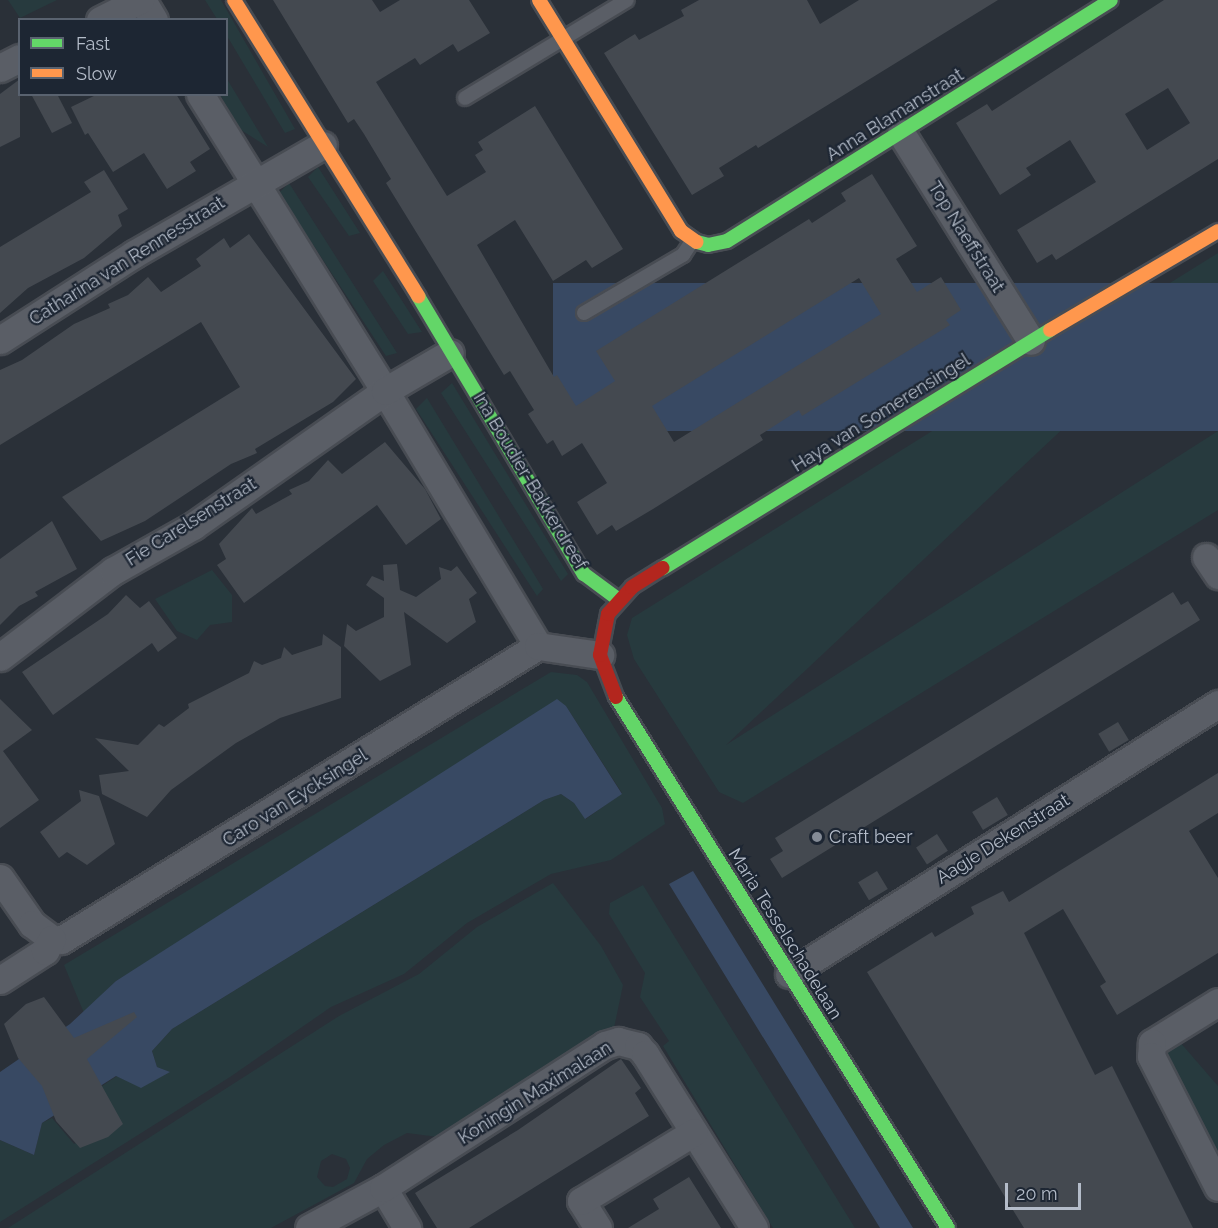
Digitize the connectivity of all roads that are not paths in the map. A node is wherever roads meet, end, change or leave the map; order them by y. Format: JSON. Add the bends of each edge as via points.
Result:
{"nodes":[{"id":1,"x":141,"y":0,"type":"edge"},
{"id":2,"x":234,"y":0,"type":"edge"},
{"id":3,"x":538,"y":0,"type":"edge"},
{"id":4,"x":627,"y":0,"type":"edge"},
{"id":5,"x":1111,"y":0,"type":"edge"},
{"id":6,"x":104,"y":18,"type":"edge"},
{"id":7,"x":153,"y":18,"type":"edge"},
{"id":8,"x":564,"y":40,"type":"junction"},
{"id":9,"x":18,"y":59,"type":"edge"},
{"id":10,"x":0,"y":68,"type":"edge"},
{"id":11,"x":201,"y":96,"type":"edge"},
{"id":12,"x":465,"y":98,"type":"dead end"},
{"id":13,"x":901,"y":133,"type":"junction"},
{"id":14,"x":323,"y":145,"type":"junction"},
{"id":15,"x":255,"y":183,"type":"junction"},
{"id":16,"x":1218,"y":231,"type":"edge"},
{"id":17,"x":693,"y":241,"type":"junction"},
{"id":18,"x":584,"y":313,"type":"dead end"},
{"id":19,"x":0,"y":340,"type":"edge"},
{"id":20,"x":1031,"y":341,"type":"junction"},
{"id":21,"x":450,"y":353,"type":"junction"},
{"id":22,"x":385,"y":391,"type":"junction"},
{"id":23,"x":619,"y":600,"type":"junction"},
{"id":24,"x":538,"y":646,"type":"junction"},
{"id":25,"x":600,"y":656,"type":"junction"},
{"id":26,"x":0,"y":657,"type":"edge"},
{"id":27,"x":1218,"y":704,"type":"edge"},
{"id":28,"x":0,"y":878,"type":"edge"},
{"id":29,"x":52,"y":939,"type":"junction"},
{"id":30,"x":789,"y":974,"type":"junction"},
{"id":31,"x":0,"y":980,"type":"edge"},
{"id":32,"x":1218,"y":1002,"type":"edge"},
{"id":33,"x":694,"y":1132,"type":"junction"},
{"id":34,"x":1218,"y":1187,"type":"edge"},
{"id":35,"x":383,"y":1188,"type":"junction"},
{"id":36,"x":309,"y":1228,"type":"edge"},
{"id":37,"x":407,"y":1228,"type":"edge"},
{"id":38,"x":598,"y":1228,"type":"edge"},
{"id":39,"x":754,"y":1228,"type":"edge"},
{"id":40,"x":948,"y":1228,"type":"edge"}],
"edges":[{"from":1,"to":6,"type":"street"},
{"from":1,"to":7,"type":"street"},
{"from":2,"to":14,"type":"street","name":"Ina Boudier-Bakkerdreef"},
{"from":3,"to":8,"type":"street"},
{"from":4,"to":8,"type":"lane"},
{"from":5,"to":13,"type":"street","name":"Anna Blamanstraat"},
{"from":8,"to":12,"type":"lane"},
{"from":8,"to":17,"type":"street","via":[[681,231]]},
{"from":9,"to":10,"type":"street"},
{"from":11,"to":15,"type":"street"},
{"from":13,"to":17,"type":"street","name":"Anna Blamanstraat","via":[[727,241],[708,245]]},
{"from":13,"to":20,"type":"street","name":"Top Naeffstraat"},
{"from":14,"to":15,"type":"street"},
{"from":14,"to":21,"type":"street","name":"Ina Boudier-Bakkerdreef"},
{"from":15,"to":19,"type":"street","name":"Catharina van Rennesstraat"},
{"from":15,"to":22,"type":"street"},
{"from":16,"to":20,"type":"street","name":"Haya van Somerensingel"},
{"from":17,"to":18,"type":"lane","via":[[683,255]]},
{"from":20,"to":23,"type":"street","name":"Haya van Somerensingel","via":[[632,587]]},
{"from":21,"to":22,"type":"street"},
{"from":21,"to":23,"type":"street","name":"Ina Boudier-Bakkerdreef","via":[[486,405],[584,574]]},
{"from":22,"to":24,"type":"street"},
{"from":22,"to":26,"type":"street","name":"Fie Carelsenstraat","via":[[192,526],[113,571]]},
{"from":23,"to":25,"type":"street","name":"Haya van Somerensingel","via":[[602,631]]},
{"from":24,"to":25,"type":"street"},
{"from":24,"to":29,"type":"street","name":"Caro van Eycksingel","via":[[78,933]]},
{"from":25,"to":30,"type":"street","name":"Maria Tesselschadelaan","via":[[616,697]]},
{"from":27,"to":30,"type":"street","name":"Aagje Dekenstraat"},
{"from":28,"to":29,"type":"street","via":[[32,924]]},
{"from":29,"to":31,"type":"street","via":[[45,951]]},
{"from":30,"to":40,"type":"street","name":"Maria Tesselschadelaan"},
{"from":32,"to":34,"type":"street","via":[[1152,1043],[1151,1056]]},
{"from":33,"to":35,"type":"street","name":"Koningin Maximalaan","via":[[645,1054],[638,1046],[618,1041],[605,1045]]},
{"from":33,"to":38,"type":"street","via":[[581,1201]]},
{"from":33,"to":39,"type":"street","name":"Koningin Maximalaan"},
{"from":35,"to":36,"type":"street","name":"Koningin Maximalaan"},
{"from":35,"to":37,"type":"street"}]}
